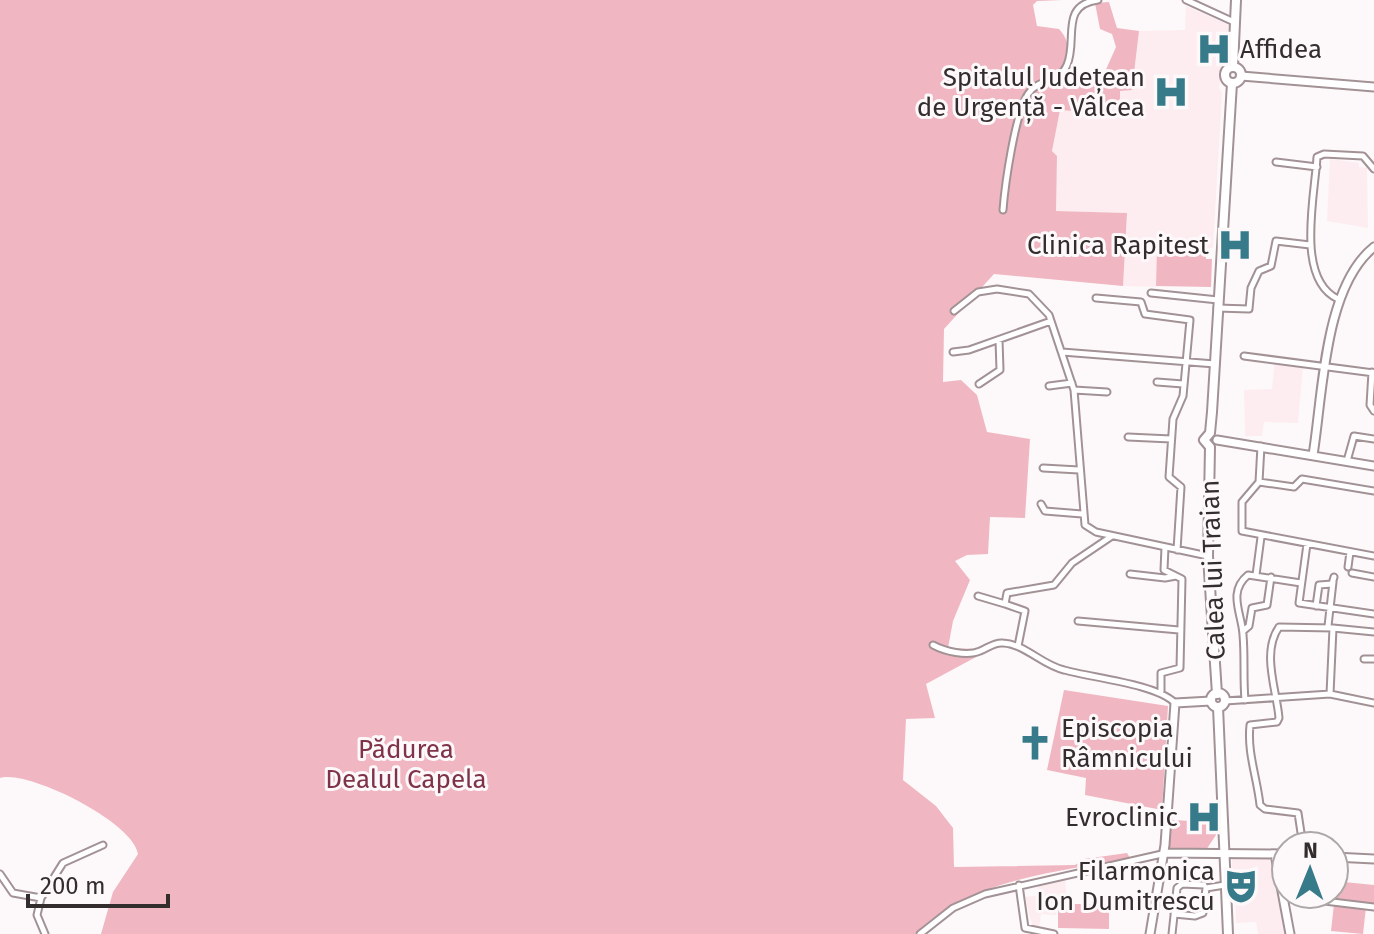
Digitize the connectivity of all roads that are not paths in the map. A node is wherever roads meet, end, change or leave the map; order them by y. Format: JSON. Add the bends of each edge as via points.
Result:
{"nodes":[{"id":1,"x":1098,"y":0,"type":"edge"},
{"id":2,"x":1186,"y":0,"type":"edge"},
{"id":3,"x":1236,"y":0,"type":"edge"},
{"id":4,"x":1235,"y":22,"type":"junction"},
{"id":5,"x":1233,"y":67,"type":"junction"},
{"id":6,"x":1241,"y":76,"type":"junction"},
{"id":7,"x":1232,"y":83,"type":"junction"},
{"id":8,"x":1374,"y":87,"type":"edge"},
{"id":9,"x":1276,"y":162,"type":"dead end"},
{"id":10,"x":1317,"y":167,"type":"junction"},
{"id":11,"x":1374,"y":169,"type":"edge"},
{"id":12,"x":1003,"y":210,"type":"dead end"},
{"id":13,"x":1310,"y":245,"type":"junction"},
{"id":14,"x":1374,"y":247,"type":"edge"},
{"id":15,"x":1151,"y":293,"type":"dead end"},
{"id":16,"x":1096,"y":298,"type":"dead end"},
{"id":17,"x":1338,"y":299,"type":"junction"},
{"id":18,"x":1218,"y":304,"type":"junction"},
{"id":19,"x":954,"y":311,"type":"dead end"},
{"id":20,"x":1051,"y":321,"type":"junction"},
{"id":21,"x":999,"y":340,"type":"junction"},
{"id":22,"x":953,"y":352,"type":"dead end"},
{"id":23,"x":1062,"y":352,"type":"junction"},
{"id":24,"x":1244,"y":356,"type":"dead end"},
{"id":25,"x":1162,"y":359,"type":"junction"},
{"id":26,"x":1185,"y":361,"type":"junction"},
{"id":27,"x":1215,"y":364,"type":"junction"},
{"id":28,"x":1327,"y":366,"type":"junction"},
{"id":29,"x":1161,"y":369,"type":"dead end"},
{"id":30,"x":1373,"y":373,"type":"edge"},
{"id":31,"x":1157,"y":382,"type":"dead end"},
{"id":32,"x":979,"y":384,"type":"dead end"},
{"id":33,"x":1183,"y":384,"type":"junction"},
{"id":34,"x":1049,"y":386,"type":"dead end"},
{"id":35,"x":1073,"y":386,"type":"junction"},
{"id":36,"x":1107,"y":392,"type":"dead end"},
{"id":37,"x":1374,"y":411,"type":"edge"},
{"id":38,"x":1128,"y":437,"type":"dead end"},
{"id":39,"x":1171,"y":439,"type":"junction"},
{"id":40,"x":1374,"y":439,"type":"edge"},
{"id":41,"x":1212,"y":440,"type":"junction"},
{"id":42,"x":1261,"y":445,"type":"junction"},
{"id":43,"x":1313,"y":455,"type":"junction"},
{"id":44,"x":1347,"y":461,"type":"junction"},
{"id":45,"x":1374,"y":466,"type":"edge"},
{"id":46,"x":1043,"y":468,"type":"dead end"},
{"id":47,"x":1079,"y":470,"type":"junction"},
{"id":48,"x":1259,"y":482,"type":"junction"},
{"id":49,"x":1374,"y":491,"type":"edge"},
{"id":50,"x":1041,"y":504,"type":"dead end"},
{"id":51,"x":1082,"y":514,"type":"junction"},
{"id":52,"x":1112,"y":536,"type":"junction"},
{"id":53,"x":1261,"y":537,"type":"junction"},
{"id":54,"x":1307,"y":544,"type":"junction"},
{"id":55,"x":1165,"y":547,"type":"junction"},
{"id":56,"x":1177,"y":550,"type":"junction"},
{"id":57,"x":1350,"y":552,"type":"junction"},
{"id":58,"x":1208,"y":556,"type":"junction"},
{"id":59,"x":1374,"y":556,"type":"edge"},
{"id":60,"x":1130,"y":574,"type":"dead end"},
{"id":61,"x":1177,"y":575,"type":"junction"},
{"id":62,"x":1256,"y":575,"type":"junction"},
{"id":63,"x":1271,"y":577,"type":"junction"},
{"id":64,"x":1374,"y":577,"type":"edge"},
{"id":65,"x":1301,"y":583,"type":"junction"},
{"id":66,"x":978,"y":596,"type":"dead end"},
{"id":67,"x":1005,"y":604,"type":"junction"},
{"id":68,"x":1316,"y":606,"type":"junction"},
{"id":69,"x":1330,"y":608,"type":"junction"},
{"id":70,"x":1374,"y":614,"type":"edge"},
{"id":71,"x":1078,"y":621,"type":"dead end"},
{"id":72,"x":1331,"y":627,"type":"junction"},
{"id":73,"x":1179,"y":630,"type":"junction"},
{"id":74,"x":1243,"y":631,"type":"junction"},
{"id":75,"x":1374,"y":632,"type":"edge"},
{"id":76,"x":933,"y":645,"type":"dead end"},
{"id":77,"x":1018,"y":646,"type":"junction"},
{"id":78,"x":1364,"y":659,"type":"dead end"},
{"id":79,"x":1374,"y":659,"type":"edge"},
{"id":80,"x":1216,"y":680,"type":"junction"},
{"id":81,"x":1161,"y":691,"type":"junction"},
{"id":82,"x":1330,"y":694,"type":"junction"},
{"id":83,"x":1277,"y":697,"type":"junction"},
{"id":84,"x":1245,"y":700,"type":"junction"},
{"id":85,"x":1198,"y":701,"type":"junction"},
{"id":86,"x":1218,"y":701,"type":"junction"},
{"id":87,"x":1175,"y":703,"type":"junction"},
{"id":88,"x":1374,"y":703,"type":"edge"},
{"id":89,"x":1301,"y":830,"type":"edge"},
{"id":90,"x":103,"y":845,"type":"dead end"},
{"id":91,"x":1164,"y":853,"type":"junction"},
{"id":92,"x":1226,"y":853,"type":"junction"},
{"id":93,"x":1270,"y":854,"type":"edge"},
{"id":94,"x":1350,"y":858,"type":"edge"},
{"id":95,"x":1374,"y":859,"type":"edge"},
{"id":96,"x":0,"y":874,"type":"edge"},
{"id":97,"x":1019,"y":885,"type":"junction"},
{"id":98,"x":1204,"y":885,"type":"dead end"},
{"id":99,"x":1226,"y":885,"type":"junction"},
{"id":100,"x":41,"y":898,"type":"junction"},
{"id":101,"x":1350,"y":904,"type":"edge"},
{"id":102,"x":1374,"y":907,"type":"edge"},
{"id":103,"x":1286,"y":910,"type":"edge"},
{"id":104,"x":1174,"y":914,"type":"junction"},
{"id":105,"x":45,"y":934,"type":"edge"},
{"id":106,"x":920,"y":934,"type":"edge"},
{"id":107,"x":1054,"y":934,"type":"edge"},
{"id":108,"x":1150,"y":934,"type":"edge"},
{"id":109,"x":1172,"y":934,"type":"edge"},
{"id":110,"x":1228,"y":934,"type":"edge"},
{"id":111,"x":1290,"y":934,"type":"edge"}],
"edges":[{"from":1,"to":12,"type":"street","via":[[1079,7],[1063,73],[1028,94],[1005,181]]},
{"from":2,"to":4,"type":"street"},
{"from":3,"to":4,"type":"main road","name":"Calea lui Traian"},
{"from":4,"to":5,"type":"main road","name":"Calea lui Traian"},
{"from":5,"to":6,"type":"main road"},
{"from":5,"to":7,"type":"main road","name":"Calea lui Traian","via":[[1225,73]]},
{"from":6,"to":7,"type":"main road"},
{"from":6,"to":8,"type":"street"},
{"from":7,"to":18,"type":"main road","name":"Calea lui Traian"},
{"from":9,"to":10,"type":"street"},
{"from":10,"to":11,"type":"street","via":[[1321,154],[1367,157]]},
{"from":10,"to":13,"type":"street"},
{"from":13,"to":17,"type":"street","via":[[1319,280]]},
{"from":13,"to":18,"type":"street","via":[[1276,241],[1271,266],[1259,271],[1251,288],[1249,309]]},
{"from":14,"to":17,"type":"street","via":[[1349,273]]},
{"from":15,"to":18,"type":"street"},
{"from":16,"to":26,"type":"street","via":[[1139,302],[1145,314],[1189,318]]},
{"from":17,"to":28,"type":"street"},
{"from":18,"to":27,"type":"main road","name":"Calea lui Traian"},
{"from":19,"to":20,"type":"street","via":[[978,292],[1011,290],[1035,297]]},
{"from":20,"to":21,"type":"street"},
{"from":20,"to":23,"type":"street"},
{"from":21,"to":22,"type":"street"},
{"from":21,"to":32,"type":"street","via":[[1000,370]]},
{"from":23,"to":25,"type":"street"},
{"from":23,"to":35,"type":"street"},
{"from":24,"to":28,"type":"street"},
{"from":25,"to":26,"type":"street"},
{"from":25,"to":29,"type":"street"},
{"from":26,"to":27,"type":"street"},
{"from":26,"to":33,"type":"street"},
{"from":27,"to":41,"type":"main road","name":"Calea lui Traian"},
{"from":28,"to":30,"type":"street"},
{"from":28,"to":43,"type":"street"},
{"from":30,"to":37,"type":"street"},
{"from":31,"to":33,"type":"street"},
{"from":33,"to":39,"type":"street"},
{"from":34,"to":35,"type":"street"},
{"from":35,"to":36,"type":"street"},
{"from":35,"to":47,"type":"street"},
{"from":38,"to":39,"type":"street"},
{"from":39,"to":56,"type":"street","via":[[1169,477],[1181,487]]},
{"from":40,"to":44,"type":"street","via":[[1354,436]]},
{"from":41,"to":42,"type":"street"},
{"from":41,"to":58,"type":"main road","name":"Calea lui Traian"},
{"from":42,"to":43,"type":"street"},
{"from":42,"to":48,"type":"street"},
{"from":43,"to":44,"type":"street"},
{"from":44,"to":45,"type":"street"},
{"from":46,"to":47,"type":"street"},
{"from":47,"to":51,"type":"street"},
{"from":48,"to":49,"type":"street","via":[[1294,487],[1302,479]]},
{"from":48,"to":53,"type":"street","via":[[1242,502],[1241,528]]},
{"from":50,"to":51,"type":"street","via":[[1045,511]]},
{"from":51,"to":52,"type":"street","via":[[1088,528]]},
{"from":52,"to":55,"type":"street"},
{"from":52,"to":67,"type":"street","via":[[1072,563],[1054,585],[1008,592]]},
{"from":53,"to":54,"type":"street"},
{"from":53,"to":62,"type":"street"},
{"from":54,"to":57,"type":"street"},
{"from":54,"to":65,"type":"street"},
{"from":55,"to":56,"type":"street"},
{"from":55,"to":61,"type":"street","via":[[1164,570]]},
{"from":56,"to":58,"type":"street"},
{"from":57,"to":59,"type":"street"},
{"from":57,"to":64,"type":"street","via":[[1350,570]]},
{"from":58,"to":80,"type":"main road","name":"Calea lui Traian"},
{"from":60,"to":61,"type":"street"},
{"from":61,"to":73,"type":"street","via":[[1182,579]]},
{"from":62,"to":63,"type":"street"},
{"from":62,"to":74,"type":"street","via":[[1244,578],[1237,596]]},
{"from":63,"to":65,"type":"street"},
{"from":63,"to":74,"type":"street","via":[[1267,605],[1252,608]]},
{"from":65,"to":68,"type":"street","via":[[1299,603]]},
{"from":66,"to":67,"type":"street"},
{"from":67,"to":77,"type":"street","via":[[1025,611]]},
{"from":68,"to":69,"type":"street"},
{"from":68,"to":69,"type":"street","via":[[1319,585],[1333,580]]},
{"from":69,"to":70,"type":"street"},
{"from":69,"to":72,"type":"street"},
{"from":71,"to":73,"type":"street"},
{"from":72,"to":75,"type":"street"},
{"from":72,"to":82,"type":"street"},
{"from":72,"to":83,"type":"street","via":[[1277,630],[1271,675]]},
{"from":73,"to":81,"type":"street","via":[[1180,668],[1161,673]]},
{"from":74,"to":84,"type":"street"},
{"from":76,"to":77,"type":"street","via":[[945,652],[974,653],[997,643]]},
{"from":77,"to":81,"type":"street","via":[[1053,668]]},
{"from":78,"to":79,"type":"street"},
{"from":80,"to":85,"type":"street"},
{"from":80,"to":86,"type":"main road","name":"Calea lui Traian"},
{"from":81,"to":87,"type":"street"},
{"from":82,"to":83,"type":"street"},
{"from":82,"to":88,"type":"street"},
{"from":83,"to":84,"type":"street"},
{"from":83,"to":89,"type":"street","via":[[1279,720],[1249,728],[1251,763],[1258,774],[1260,805],[1295,811]]},
{"from":84,"to":86,"type":"street"},
{"from":85,"to":86,"type":"street"},
{"from":85,"to":87,"type":"street"},
{"from":86,"to":92,"type":"main road","name":"Calea lui Traian"},
{"from":87,"to":91,"type":"street"},
{"from":90,"to":100,"type":"street","via":[[63,863]]},
{"from":91,"to":92,"type":"street"},
{"from":91,"to":97,"type":"street"},
{"from":91,"to":108,"type":"street"},
{"from":92,"to":93,"type":"street"},
{"from":92,"to":99,"type":"main road","name":"Calea lui Traian"},
{"from":94,"to":95,"type":"street"},
{"from":96,"to":100,"type":"street","via":[[13,893]]},
{"from":97,"to":106,"type":"street","via":[[972,898]]},
{"from":97,"to":107,"type":"street","via":[[1025,928]]},
{"from":98,"to":104,"type":"street","via":[[1179,886]]},
{"from":99,"to":104,"type":"street","via":[[1206,888],[1203,913]]},
{"from":99,"to":110,"type":"main road","name":"Calea lui Traian"},
{"from":100,"to":105,"type":"street","via":[[37,915]]},
{"from":101,"to":102,"type":"street"},
{"from":103,"to":111,"type":"street"},
{"from":104,"to":109,"type":"street"}]}
